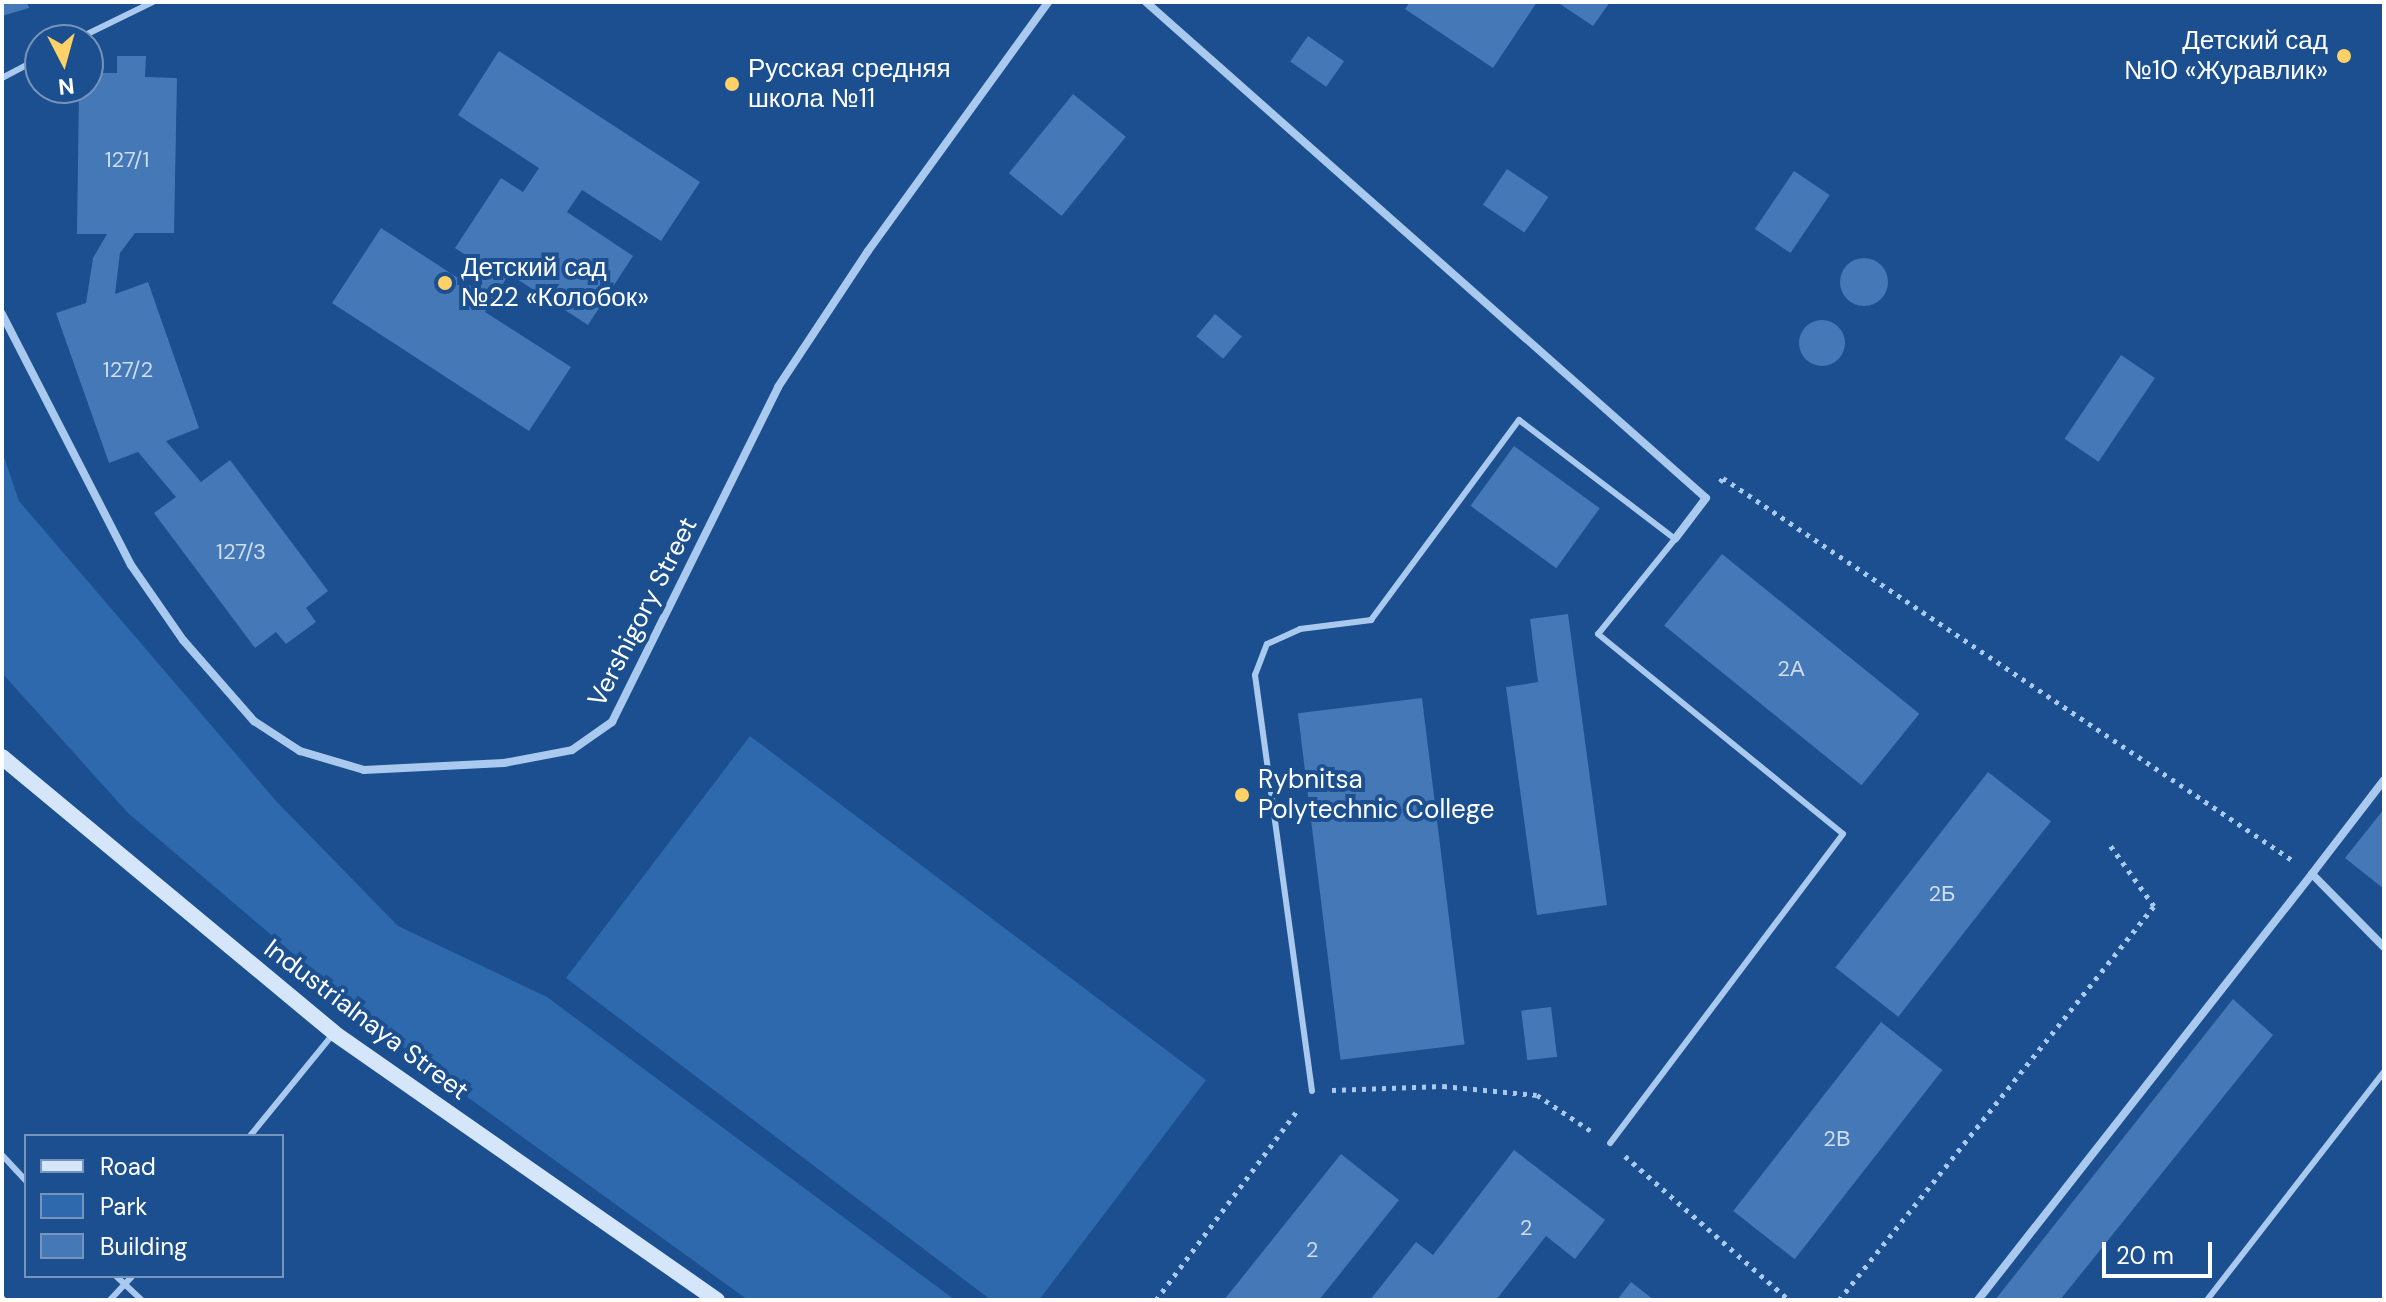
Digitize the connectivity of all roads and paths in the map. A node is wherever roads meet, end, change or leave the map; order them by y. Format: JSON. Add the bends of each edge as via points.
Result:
{"nodes":[{"id":1,"x":153,"y":2,"type":"edge"},
{"id":2,"x":1048,"y":2,"type":"edge"},
{"id":3,"x":1146,"y":2,"type":"edge"},
{"id":4,"x":104,"y":26,"type":"edge"},
{"id":5,"x":24,"y":66,"type":"edge"},
{"id":6,"x":2,"y":78,"type":"edge"},
{"id":7,"x":2,"y":314,"type":"edge"},
{"id":8,"x":1706,"y":498,"type":"junction"},
{"id":9,"x":1675,"y":539,"type":"junction"},
{"id":10,"x":2,"y":757,"type":"edge"},
{"id":11,"x":2384,"y":780,"type":"edge"},
{"id":12,"x":2110,"y":845,"type":"dead end"},
{"id":13,"x":2312,"y":874,"type":"junction"},
{"id":14,"x":2384,"y":947,"type":"edge"},
{"id":15,"x":334,"y":1033,"type":"junction"},
{"id":16,"x":2384,"y":1072,"type":"edge"},
{"id":17,"x":1312,"y":1091,"type":"junction"},
{"id":18,"x":252,"y":1134,"type":"edge"},
{"id":19,"x":1610,"y":1143,"type":"junction"},
{"id":20,"x":2,"y":1155,"type":"edge"},
{"id":21,"x":24,"y":1179,"type":"edge"},
{"id":22,"x":118,"y":1278,"type":"edge"},
{"id":23,"x":130,"y":1278,"type":"edge"},
{"id":24,"x":124,"y":1285,"type":"junction"},
{"id":25,"x":110,"y":1300,"type":"edge"},
{"id":26,"x":142,"y":1300,"type":"edge"},
{"id":27,"x":717,"y":1300,"type":"edge"},
{"id":28,"x":1156,"y":1300,"type":"edge"},
{"id":29,"x":1789,"y":1300,"type":"edge"},
{"id":30,"x":1839,"y":1300,"type":"edge"},
{"id":31,"x":1978,"y":1300,"type":"edge"},
{"id":32,"x":2207,"y":1300,"type":"edge"}],
"edges":[{"from":1,"to":4,"type":"lane"},
{"from":2,"to":7,"type":"street","name":"Vershigory Street","via":[[868,251],[778,387],[612,722],[572,750],[504,763],[364,770],[300,751],[254,721],[183,640],[131,565]]},
{"from":3,"to":8,"type":"street"},
{"from":5,"to":6,"type":"lane"},
{"from":8,"to":9,"type":"street"},
{"from":8,"to":13,"type":"path","via":[[1723,478]]},
{"from":9,"to":17,"type":"lane","via":[[1519,420],[1371,620],[1300,629],[1267,644],[1255,675]]},
{"from":9,"to":19,"type":"lane","via":[[1598,634],[1843,834]]},
{"from":10,"to":15,"type":"main road","name":"Industrialnaya Street"},
{"from":11,"to":13,"type":"street"},
{"from":12,"to":30,"type":"path","via":[[2154,906]]},
{"from":13,"to":14,"type":"street"},
{"from":13,"to":31,"type":"street"},
{"from":15,"to":18,"type":"lane"},
{"from":15,"to":27,"type":"main road","name":"Industrialnaya Street"},
{"from":16,"to":32,"type":"lane"},
{"from":17,"to":19,"type":"path","via":[[1443,1086],[1537,1095]]},
{"from":17,"to":28,"type":"path"},
{"from":19,"to":29,"type":"path"},
{"from":20,"to":21,"type":"lane"},
{"from":22,"to":24,"type":"lane"},
{"from":23,"to":24,"type":"lane"},
{"from":24,"to":25,"type":"lane"},
{"from":24,"to":26,"type":"lane"}]}
